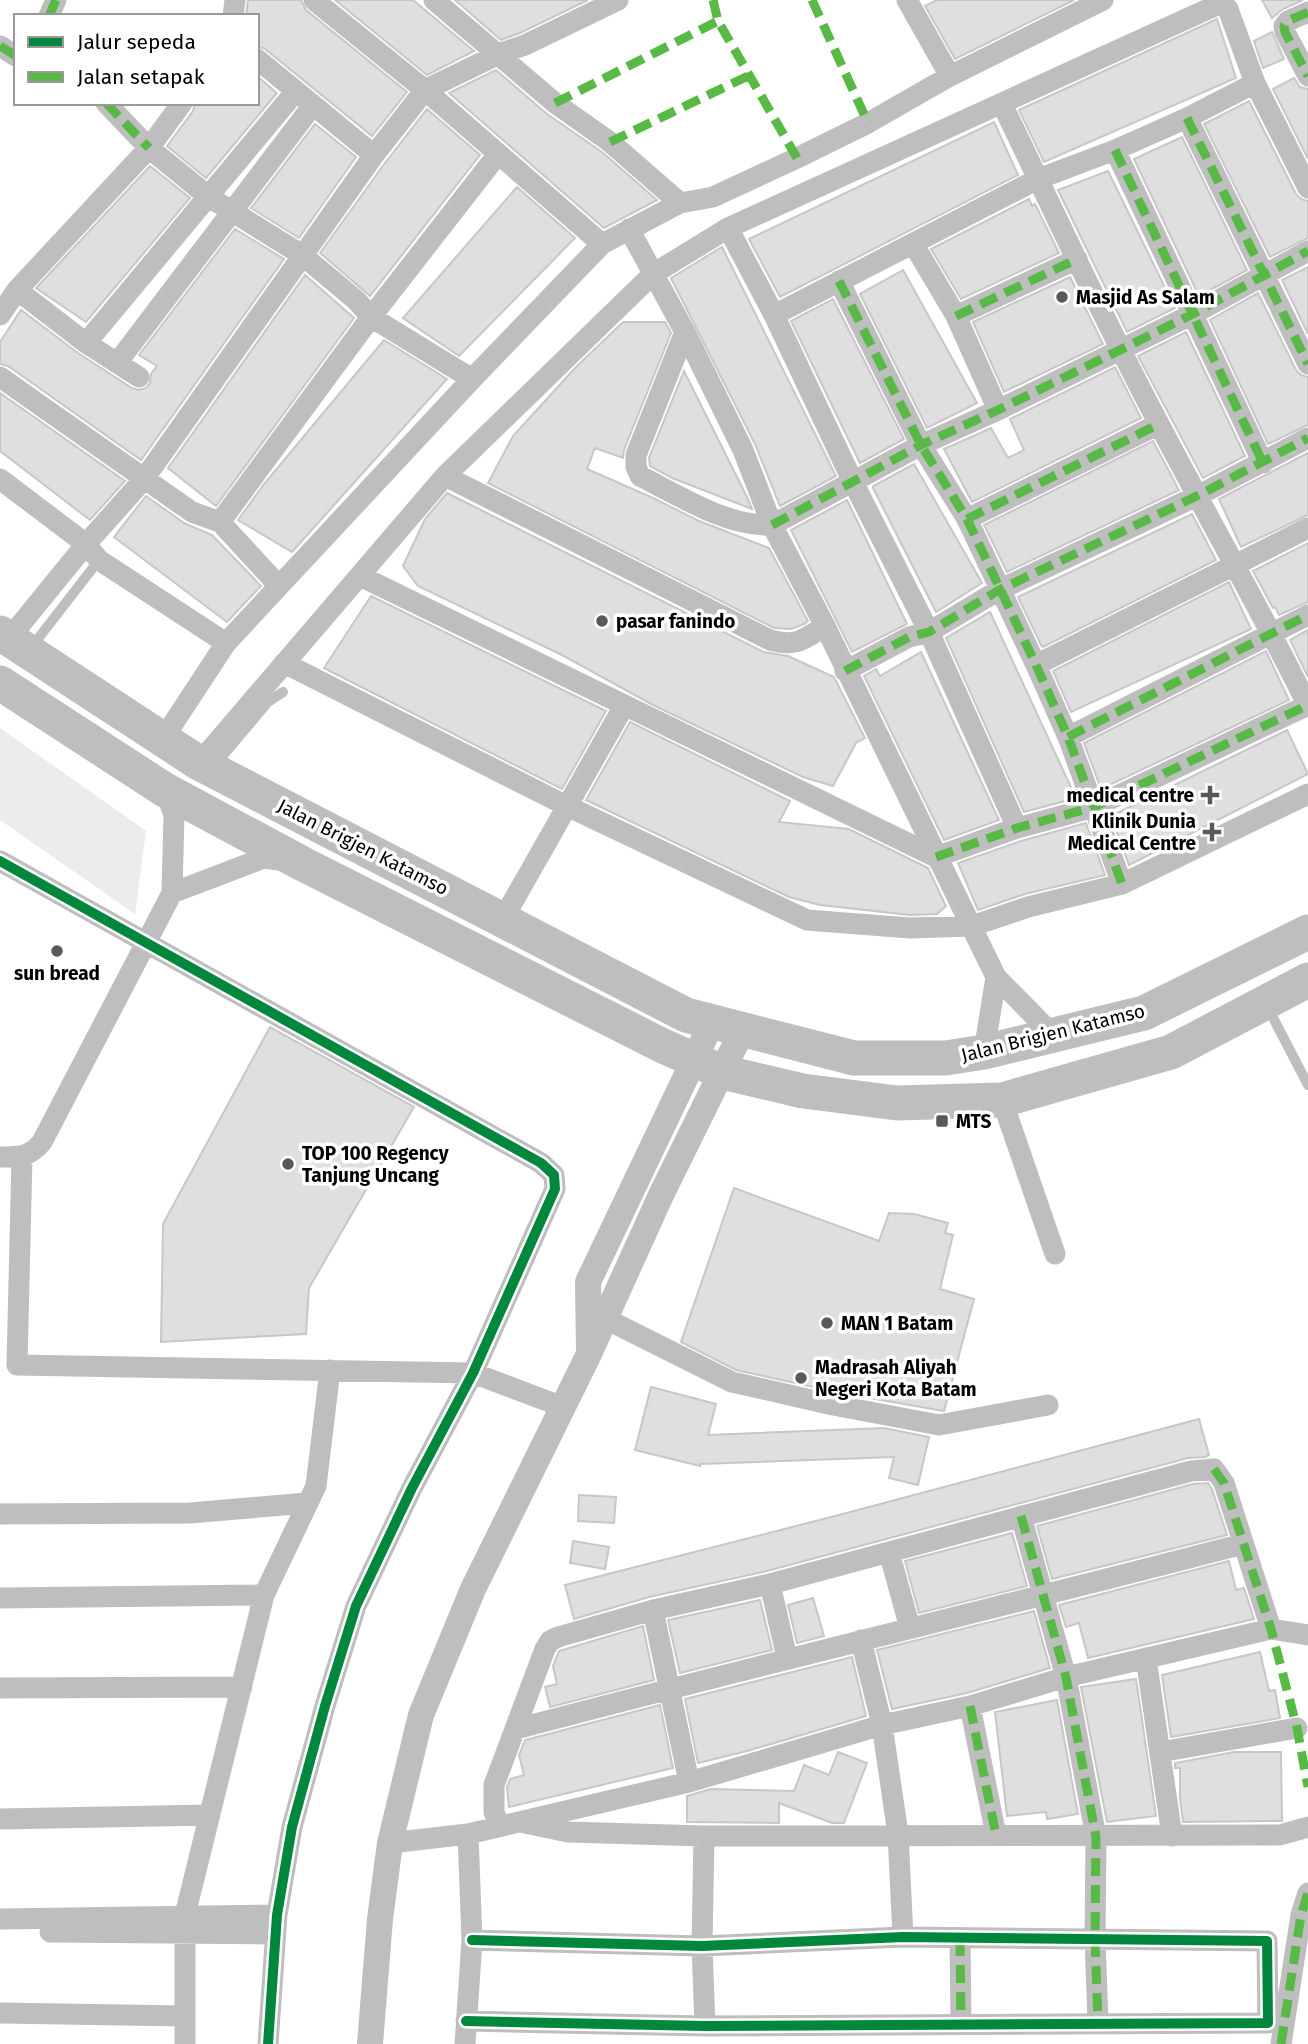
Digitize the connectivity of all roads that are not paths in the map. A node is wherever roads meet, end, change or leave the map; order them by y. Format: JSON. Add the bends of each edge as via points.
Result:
{"nodes":[{"id":1,"x":314,"y":0,"type":"edge"},
{"id":2,"x":434,"y":0,"type":"edge"},
{"id":3,"x":618,"y":0,"type":"edge"},
{"id":4,"x":1103,"y":0,"type":"edge"},
{"id":5,"x":912,"y":1,"type":"edge"},
{"id":6,"x":1308,"y":12,"type":"edge"},
{"id":7,"x":499,"y":54,"type":"junction"},
{"id":8,"x":259,"y":61,"type":"edge"},
{"id":9,"x":950,"y":76,"type":"junction"},
{"id":10,"x":1308,"y":76,"type":"edge"},
{"id":11,"x":1255,"y":83,"type":"junction"},
{"id":12,"x":425,"y":90,"type":"junction"},
{"id":13,"x":296,"y":91,"type":"junction"},
{"id":14,"x":1002,"y":104,"type":"junction"},
{"id":15,"x":108,"y":105,"type":"edge"},
{"id":16,"x":181,"y":105,"type":"edge"},
{"id":17,"x":313,"y":105,"type":"junction"},
{"id":18,"x":1187,"y":118,"type":"junction"},
{"id":19,"x":149,"y":148,"type":"junction"},
{"id":20,"x":1115,"y":150,"type":"junction"},
{"id":21,"x":498,"y":154,"type":"junction"},
{"id":22,"x":374,"y":155,"type":"junction"},
{"id":23,"x":1038,"y":179,"type":"junction"},
{"id":24,"x":1308,"y":188,"type":"edge"},
{"id":25,"x":209,"y":197,"type":"junction"},
{"id":26,"x":680,"y":203,"type":"junction"},
{"id":27,"x":232,"y":211,"type":"junction"},
{"id":28,"x":728,"y":228,"type":"junction"},
{"id":29,"x":629,"y":229,"type":"junction"},
{"id":30,"x":602,"y":244,"type":"junction"},
{"id":31,"x":914,"y":245,"type":"junction"},
{"id":32,"x":1308,"y":251,"type":"edge"},
{"id":33,"x":302,"y":255,"type":"junction"},
{"id":34,"x":1077,"y":258,"type":"junction"},
{"id":35,"x":653,"y":274,"type":"junction"},
{"id":36,"x":1264,"y":276,"type":"junction"},
{"id":37,"x":839,"y":281,"type":"junction"},
{"id":38,"x":17,"y":290,"type":"junction"},
{"id":39,"x":1193,"y":314,"type":"junction"},
{"id":40,"x":0,"y":315,"type":"edge"},
{"id":41,"x":774,"y":315,"type":"junction"},
{"id":42,"x":956,"y":316,"type":"junction"},
{"id":43,"x":371,"y":317,"type":"junction"},
{"id":44,"x":685,"y":332,"type":"junction"},
{"id":45,"x":86,"y":343,"type":"junction"},
{"id":46,"x":1121,"y":349,"type":"junction"},
{"id":47,"x":117,"y":363,"type":"junction"},
{"id":48,"x":1308,"y":364,"type":"edge"},
{"id":49,"x":0,"y":377,"type":"edge"},
{"id":50,"x":139,"y":377,"type":"dead end"},
{"id":51,"x":472,"y":379,"type":"junction"},
{"id":52,"x":998,"y":410,"type":"junction"},
{"id":53,"x":1159,"y":425,"type":"junction"},
{"id":54,"x":1308,"y":438,"type":"edge"},
{"id":55,"x":921,"y":445,"type":"junction"},
{"id":56,"x":1263,"y":463,"type":"junction"},
{"id":57,"x":445,"y":476,"type":"junction"},
{"id":58,"x":0,"y":479,"type":"edge"},
{"id":59,"x":144,"y":479,"type":"junction"},
{"id":60,"x":853,"y":482,"type":"junction"},
{"id":61,"x":1199,"y":495,"type":"junction"},
{"id":62,"x":967,"y":519,"type":"junction"},
{"id":63,"x":220,"y":522,"type":"junction"},
{"id":64,"x":772,"y":525,"type":"junction"},
{"id":65,"x":1308,"y":528,"type":"edge"},
{"id":66,"x":93,"y":552,"type":"junction"},
{"id":67,"x":1233,"y":565,"type":"junction"},
{"id":68,"x":360,"y":576,"type":"junction"},
{"id":69,"x":279,"y":586,"type":"junction"},
{"id":70,"x":999,"y":590,"type":"junction"},
{"id":71,"x":1308,"y":615,"type":"edge"},
{"id":72,"x":825,"y":626,"type":"junction"},
{"id":73,"x":929,"y":632,"type":"junction"},
{"id":74,"x":1272,"y":633,"type":"junction"},
{"id":75,"x":21,"y":637,"type":"edge"},
{"id":76,"x":226,"y":643,"type":"junction"},
{"id":77,"x":284,"y":663,"type":"junction"},
{"id":78,"x":1036,"y":666,"type":"junction"},
{"id":79,"x":845,"y":671,"type":"junction"},
{"id":80,"x":0,"y":683,"type":"edge"},
{"id":81,"x":283,"y":692,"type":"dead end"},
{"id":82,"x":1308,"y":705,"type":"edge"},
{"id":83,"x":624,"y":706,"type":"junction"},
{"id":84,"x":1068,"y":737,"type":"junction"},
{"id":85,"x":163,"y":739,"type":"junction"},
{"id":86,"x":205,"y":766,"type":"junction"},
{"id":87,"x":165,"y":790,"type":"junction"},
{"id":88,"x":1308,"y":794,"type":"edge"},
{"id":89,"x":567,"y":807,"type":"junction"},
{"id":90,"x":1094,"y":807,"type":"junction"},
{"id":91,"x":1017,"y":828,"type":"junction"},
{"id":92,"x":936,"y":857,"type":"junction"},
{"id":93,"x":0,"y":861,"type":"edge"},
{"id":94,"x":303,"y":864,"type":"junction"},
{"id":95,"x":1122,"y":884,"type":"junction"},
{"id":96,"x":172,"y":893,"type":"junction"},
{"id":97,"x":503,"y":919,"type":"junction"},
{"id":98,"x":972,"y":926,"type":"junction"},
{"id":99,"x":1308,"y":932,"type":"edge"},
{"id":100,"x":147,"y":942,"type":"junction"},
{"id":101,"x":996,"y":977,"type":"junction"},
{"id":102,"x":1308,"y":980,"type":"edge"},
{"id":103,"x":1265,"y":1003,"type":"junction"},
{"id":104,"x":727,"y":1026,"type":"junction"},
{"id":105,"x":1053,"y":1035,"type":"junction"},
{"id":106,"x":984,"y":1052,"type":"junction"},
{"id":107,"x":709,"y":1066,"type":"junction"},
{"id":108,"x":1308,"y":1085,"type":"edge"},
{"id":109,"x":1002,"y":1100,"type":"junction"},
{"id":110,"x":0,"y":1157,"type":"edge"},
{"id":111,"x":22,"y":1157,"type":"junction"},
{"id":112,"x":1055,"y":1254,"type":"dead end"},
{"id":113,"x":606,"y":1319,"type":"junction"},
{"id":114,"x":589,"y":1354,"type":"junction"},
{"id":115,"x":8,"y":1365,"type":"edge"},
{"id":116,"x":330,"y":1370,"type":"junction"},
{"id":117,"x":473,"y":1373,"type":"junction"},
{"id":118,"x":1048,"y":1405,"type":"dead end"},
{"id":119,"x":563,"y":1407,"type":"junction"},
{"id":120,"x":307,"y":1503,"type":"junction"},
{"id":121,"x":0,"y":1514,"type":"edge"},
{"id":122,"x":1021,"y":1516,"type":"junction"},
{"id":123,"x":1243,"y":1544,"type":"junction"},
{"id":124,"x":889,"y":1552,"type":"junction"},
{"id":125,"x":771,"y":1584,"type":"junction"},
{"id":126,"x":264,"y":1595,"type":"junction"},
{"id":127,"x":1042,"y":1597,"type":"junction"},
{"id":128,"x":0,"y":1598,"type":"edge"},
{"id":129,"x":653,"y":1610,"type":"junction"},
{"id":130,"x":910,"y":1628,"type":"junction"},
{"id":131,"x":1271,"y":1629,"type":"junction"},
{"id":132,"x":1308,"y":1635,"type":"edge"},
{"id":133,"x":861,"y":1640,"type":"junction"},
{"id":134,"x":787,"y":1658,"type":"junction"},
{"id":135,"x":1146,"y":1658,"type":"junction"},
{"id":136,"x":1066,"y":1677,"type":"junction"},
{"id":137,"x":0,"y":1688,"type":"edge"},
{"id":138,"x":242,"y":1688,"type":"junction"},
{"id":139,"x":670,"y":1688,"type":"junction"},
{"id":140,"x":970,"y":1706,"type":"junction"},
{"id":141,"x":882,"y":1725,"type":"junction"},
{"id":142,"x":1297,"y":1728,"type":"dead end"},
{"id":143,"x":516,"y":1729,"type":"junction"},
{"id":144,"x":1160,"y":1752,"type":"junction"},
{"id":145,"x":689,"y":1782,"type":"junction"},
{"id":146,"x":210,"y":1815,"type":"junction"},
{"id":147,"x":0,"y":1819,"type":"edge"},
{"id":148,"x":509,"y":1824,"type":"junction"},
{"id":149,"x":1308,"y":1827,"type":"edge"},
{"id":150,"x":468,"y":1834,"type":"junction"},
{"id":151,"x":898,"y":1834,"type":"junction"},
{"id":152,"x":996,"y":1835,"type":"junction"},
{"id":153,"x":704,"y":1836,"type":"junction"},
{"id":154,"x":1172,"y":1836,"type":"junction"},
{"id":155,"x":1096,"y":1837,"type":"junction"},
{"id":156,"x":390,"y":1843,"type":"junction"},
{"id":157,"x":1308,"y":1893,"type":"edge"},
{"id":158,"x":0,"y":1919,"type":"edge"},
{"id":159,"x":185,"y":1924,"type":"junction"},
{"id":160,"x":276,"y":1924,"type":"junction"},
{"id":161,"x":0,"y":1932,"type":"edge"},
{"id":162,"x":904,"y":1937,"type":"junction"},
{"id":163,"x":960,"y":1938,"type":"junction"},
{"id":164,"x":1095,"y":1938,"type":"junction"},
{"id":165,"x":472,"y":1940,"type":"junction"},
{"id":166,"x":702,"y":1946,"type":"junction"},
{"id":167,"x":0,"y":2013,"type":"edge"},
{"id":168,"x":185,"y":2016,"type":"junction"},
{"id":169,"x":466,"y":2021,"type":"junction"},
{"id":170,"x":1098,"y":2022,"type":"junction"},
{"id":171,"x":961,"y":2023,"type":"junction"},
{"id":172,"x":705,"y":2026,"type":"junction"},
{"id":173,"x":185,"y":2044,"type":"edge"},
{"id":174,"x":268,"y":2044,"type":"edge"},
{"id":175,"x":370,"y":2044,"type":"edge"},
{"id":176,"x":465,"y":2044,"type":"edge"},
{"id":177,"x":1281,"y":2044,"type":"edge"}],
"edges":[{"from":1,"to":12,"type":"street"},
{"from":2,"to":7,"type":"street"},
{"from":3,"to":7,"type":"street"},
{"from":4,"to":9,"type":"street"},
{"from":5,"to":9,"type":"street"},
{"from":6,"to":10,"type":"street","via":[[1284,26]]},
{"from":7,"to":12,"type":"street"},
{"from":7,"to":26,"type":"street"},
{"from":8,"to":13,"type":"street"},
{"from":9,"to":26,"type":"street","via":[[797,158],[713,197]]},
{"from":11,"to":14,"type":"street","via":[[1228,9],[1217,5]]},
{"from":11,"to":18,"type":"street"},
{"from":11,"to":24,"type":"street"},
{"from":12,"to":21,"type":"street"},
{"from":12,"to":22,"type":"street"},
{"from":13,"to":17,"type":"street"},
{"from":13,"to":25,"type":"street"},
{"from":14,"to":23,"type":"street"},
{"from":14,"to":28,"type":"street"},
{"from":15,"to":19,"type":"street"},
{"from":16,"to":19,"type":"street"},
{"from":17,"to":22,"type":"street"},
{"from":17,"to":27,"type":"street"},
{"from":18,"to":20,"type":"street"},
{"from":18,"to":36,"type":"street"},
{"from":19,"to":25,"type":"street"},
{"from":19,"to":38,"type":"street"},
{"from":20,"to":23,"type":"street"},
{"from":20,"to":39,"type":"street"},
{"from":21,"to":30,"type":"street"},
{"from":21,"to":43,"type":"street"},
{"from":22,"to":33,"type":"street"},
{"from":23,"to":31,"type":"street"},
{"from":23,"to":34,"type":"street"},
{"from":25,"to":27,"type":"street"},
{"from":25,"to":45,"type":"street"},
{"from":26,"to":29,"type":"street"},
{"from":27,"to":33,"type":"street"},
{"from":27,"to":47,"type":"street"},
{"from":28,"to":35,"type":"street"},
{"from":28,"to":41,"type":"street"},
{"from":29,"to":30,"type":"street"},
{"from":29,"to":35,"type":"street"},
{"from":30,"to":51,"type":"street"},
{"from":31,"to":37,"type":"street"},
{"from":31,"to":42,"type":"street"},
{"from":32,"to":36,"type":"street"},
{"from":33,"to":43,"type":"street"},
{"from":33,"to":59,"type":"street"},
{"from":34,"to":42,"type":"street"},
{"from":34,"to":46,"type":"street"},
{"from":35,"to":44,"type":"street"},
{"from":35,"to":57,"type":"street"},
{"from":36,"to":39,"type":"street"},
{"from":36,"to":48,"type":"street"},
{"from":37,"to":41,"type":"street"},
{"from":37,"to":55,"type":"street"},
{"from":38,"to":40,"type":"street"},
{"from":38,"to":45,"type":"street"},
{"from":39,"to":46,"type":"street"},
{"from":39,"to":56,"type":"street"},
{"from":41,"to":60,"type":"street"},
{"from":42,"to":52,"type":"street"},
{"from":43,"to":51,"type":"street"},
{"from":43,"to":63,"type":"street"},
{"from":44,"to":64,"type":"street","via":[[743,450]]},
{"from":44,"to":64,"type":"street","via":[[636,455],[640,476],[732,520]]},
{"from":45,"to":47,"type":"street"},
{"from":46,"to":52,"type":"street"},
{"from":46,"to":53,"type":"street"},
{"from":47,"to":50,"type":"street"},
{"from":49,"to":59,"type":"street"},
{"from":51,"to":69,"type":"street"},
{"from":52,"to":55,"type":"street"},
{"from":53,"to":61,"type":"street"},
{"from":53,"to":62,"type":"street"},
{"from":54,"to":56,"type":"street"},
{"from":55,"to":60,"type":"street"},
{"from":55,"to":62,"type":"street"},
{"from":56,"to":61,"type":"street"},
{"from":57,"to":68,"type":"street"},
{"from":57,"to":72,"type":"street","via":[[770,640],[797,643]]},
{"from":58,"to":66,"type":"street"},
{"from":59,"to":63,"type":"street","via":[[191,512]]},
{"from":59,"to":66,"type":"street"},
{"from":60,"to":64,"type":"street"},
{"from":60,"to":73,"type":"street"},
{"from":61,"to":67,"type":"street"},
{"from":61,"to":70,"type":"street"},
{"from":62,"to":70,"type":"street"},
{"from":63,"to":69,"type":"street"},
{"from":64,"to":72,"type":"street"},
{"from":65,"to":67,"type":"street"},
{"from":66,"to":75,"type":"street"},
{"from":66,"to":75,"type":"lane"},
{"from":66,"to":76,"type":"street"},
{"from":67,"to":74,"type":"street"},
{"from":67,"to":78,"type":"street"},
{"from":68,"to":77,"type":"street"},
{"from":68,"to":83,"type":"street"},
{"from":69,"to":76,"type":"street"},
{"from":70,"to":73,"type":"street"},
{"from":70,"to":78,"type":"street"},
{"from":71,"to":74,"type":"street"},
{"from":72,"to":79,"type":"street"},
{"from":73,"to":79,"type":"street","via":[[909,637]]},
{"from":73,"to":91,"type":"street"},
{"from":74,"to":82,"type":"street"},
{"from":74,"to":84,"type":"street"},
{"from":75,"to":85,"type":"highway","name":"Jalan Brigjen Katamso"},
{"from":76,"to":85,"type":"street"},
{"from":77,"to":86,"type":"street"},
{"from":77,"to":89,"type":"street"},
{"from":78,"to":84,"type":"street"},
{"from":79,"to":92,"type":"street"},
{"from":80,"to":87,"type":"highway"},
{"from":81,"to":86,"type":"lane","via":[[268,702],[230,750]]},
{"from":82,"to":90,"type":"street"},
{"from":83,"to":89,"type":"street"},
{"from":83,"to":92,"type":"street"},
{"from":84,"to":90,"type":"street"},
{"from":85,"to":86,"type":"highway","name":"Jalan Brigjen Katamso"},
{"from":86,"to":97,"type":"highway","name":"Jalan Brigjen Katamso"},
{"from":87,"to":94,"type":"highway"},
{"from":87,"to":96,"type":"street","via":[[174,815]]},
{"from":88,"to":95,"type":"street"},
{"from":89,"to":97,"type":"street"},
{"from":89,"to":98,"type":"street","via":[[807,920],[909,928]]},
{"from":90,"to":91,"type":"street"},
{"from":90,"to":95,"type":"street"},
{"from":91,"to":92,"type":"street"},
{"from":92,"to":98,"type":"street"},
{"from":93,"to":100,"type":"street"},
{"from":94,"to":96,"type":"street","via":[[264,858]]},
{"from":94,"to":107,"type":"highway"},
{"from":95,"to":98,"type":"street"},
{"from":96,"to":100,"type":"street"},
{"from":97,"to":104,"type":"highway","name":"Jalan Brigjen Katamso","via":[[686,1015]]},
{"from":98,"to":101,"type":"street"},
{"from":99,"to":105,"type":"highway","name":"Jalan Brigjen Katamso","via":[[1144,1013]]},
{"from":100,"to":111,"type":"street","via":[[42,1142]]},
{"from":100,"to":117,"type":"street","via":[[541,1163],[554,1175],[555,1189]]},
{"from":101,"to":105,"type":"street"},
{"from":101,"to":106,"type":"street"},
{"from":102,"to":103,"type":"highway"},
{"from":103,"to":108,"type":"lane"},
{"from":103,"to":109,"type":"highway","via":[[1171,1052]]},
{"from":104,"to":106,"type":"highway","name":"Jalan Brigjen Katamso","via":[[853,1058],[946,1058]]},
{"from":104,"to":107,"type":"street"},
{"from":105,"to":106,"type":"highway","name":"Jalan Brigjen Katamso"},
{"from":107,"to":109,"type":"highway","via":[[803,1090],[897,1103]]},
{"from":107,"to":113,"type":"street","via":[[661,1195]]},
{"from":107,"to":114,"type":"street","via":[[589,1282]]},
{"from":109,"to":112,"type":"street"},
{"from":110,"to":111,"type":"street"},
{"from":111,"to":115,"type":"street"},
{"from":113,"to":114,"type":"street"},
{"from":113,"to":118,"type":"street","via":[[732,1382],[833,1405],[939,1425]]},
{"from":114,"to":119,"type":"street"},
{"from":115,"to":116,"type":"street"},
{"from":116,"to":117,"type":"street"},
{"from":116,"to":120,"type":"street","via":[[316,1486]]},
{"from":117,"to":119,"type":"street"},
{"from":117,"to":160,"type":"street","via":[[356,1606],[292,1827]]},
{"from":119,"to":156,"type":"street","via":[[473,1589],[421,1715]]},
{"from":120,"to":121,"type":"street","via":[[190,1513]]},
{"from":120,"to":126,"type":"street"},
{"from":122,"to":123,"type":"street","via":[[1214,1469],[1224,1483]]},
{"from":122,"to":124,"type":"street"},
{"from":122,"to":127,"type":"street"},
{"from":123,"to":127,"type":"street"},
{"from":123,"to":131,"type":"street"},
{"from":124,"to":125,"type":"street"},
{"from":124,"to":130,"type":"street"},
{"from":125,"to":129,"type":"street"},
{"from":125,"to":134,"type":"street"},
{"from":126,"to":128,"type":"street"},
{"from":126,"to":138,"type":"street"},
{"from":127,"to":130,"type":"street"},
{"from":127,"to":136,"type":"street"},
{"from":129,"to":139,"type":"street"},
{"from":129,"to":143,"type":"street","via":[[550,1641]]},
{"from":130,"to":133,"type":"street"},
{"from":131,"to":132,"type":"street"},
{"from":131,"to":135,"type":"street"},
{"from":133,"to":134,"type":"street"},
{"from":133,"to":141,"type":"street"},
{"from":134,"to":139,"type":"street"},
{"from":135,"to":136,"type":"street"},
{"from":135,"to":144,"type":"street"},
{"from":136,"to":140,"type":"street"},
{"from":136,"to":155,"type":"street"},
{"from":137,"to":138,"type":"street"},
{"from":138,"to":146,"type":"street"},
{"from":139,"to":143,"type":"street"},
{"from":139,"to":145,"type":"street"},
{"from":140,"to":141,"type":"street"},
{"from":140,"to":152,"type":"street"},
{"from":141,"to":145,"type":"street"},
{"from":141,"to":151,"type":"street"},
{"from":142,"to":144,"type":"street"},
{"from":143,"to":148,"type":"street","via":[[494,1785],[494,1812]]},
{"from":144,"to":154,"type":"street"},
{"from":145,"to":148,"type":"street"},
{"from":146,"to":147,"type":"street"},
{"from":146,"to":159,"type":"street"},
{"from":148,"to":150,"type":"street"},
{"from":148,"to":153,"type":"street","via":[[568,1832]]},
{"from":149,"to":154,"type":"street","via":[[1280,1835]]},
{"from":150,"to":156,"type":"street"},
{"from":150,"to":165,"type":"street"},
{"from":151,"to":152,"type":"street"},
{"from":151,"to":153,"type":"street"},
{"from":151,"to":162,"type":"street"},
{"from":152,"to":155,"type":"street"},
{"from":153,"to":166,"type":"street"},
{"from":154,"to":155,"type":"street"},
{"from":155,"to":164,"type":"street"},
{"from":156,"to":175,"type":"street"},
{"from":157,"to":177,"type":"street"},
{"from":158,"to":159,"type":"street"},
{"from":159,"to":160,"type":"street"},
{"from":159,"to":161,"type":"street"},
{"from":159,"to":168,"type":"street"},
{"from":160,"to":174,"type":"street"},
{"from":162,"to":163,"type":"street"},
{"from":162,"to":166,"type":"street"},
{"from":163,"to":164,"type":"street"},
{"from":163,"to":171,"type":"street"},
{"from":164,"to":170,"type":"street"},
{"from":164,"to":170,"type":"street","via":[[1268,1941],[1268,2023]]},
{"from":165,"to":166,"type":"street"},
{"from":165,"to":169,"type":"street"},
{"from":166,"to":172,"type":"street"},
{"from":167,"to":168,"type":"street"},
{"from":168,"to":173,"type":"street"},
{"from":169,"to":172,"type":"street"},
{"from":169,"to":176,"type":"street"},
{"from":170,"to":171,"type":"street"},
{"from":171,"to":172,"type":"street"}]}
